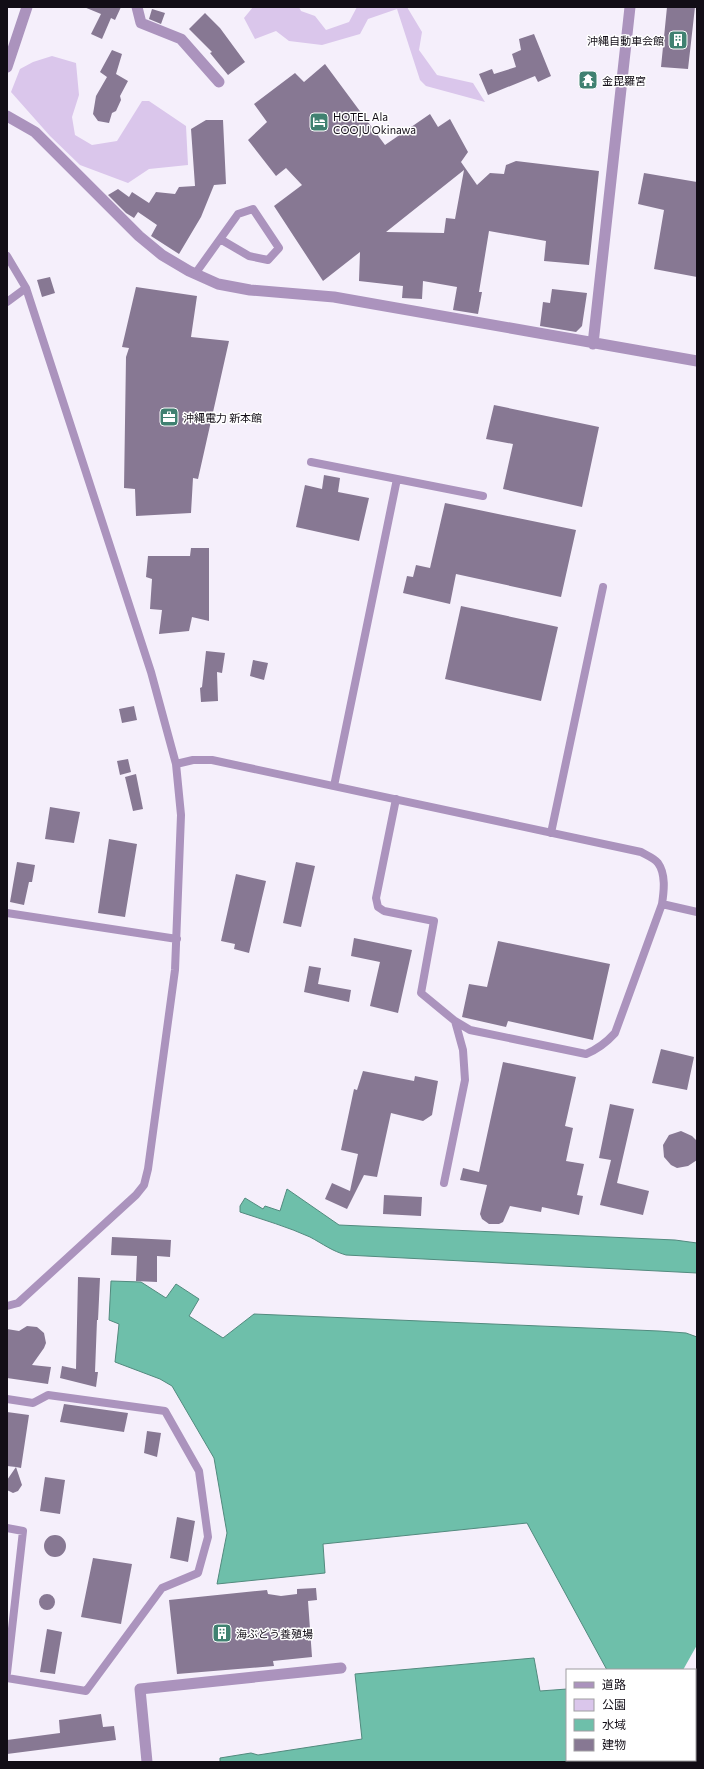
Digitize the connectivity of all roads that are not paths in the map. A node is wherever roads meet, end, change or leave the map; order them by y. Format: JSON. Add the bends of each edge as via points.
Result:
{"nodes":[{"id":1,"x":28,"y":7,"type":"edge"},
{"id":2,"x":137,"y":7,"type":"edge"},
{"id":3,"x":630,"y":7,"type":"edge"},
{"id":4,"x":7,"y":67,"type":"edge"},
{"id":5,"x":219,"y":82,"type":"dead end"},
{"id":6,"x":7,"y":116,"type":"edge"},
{"id":7,"x":220,"y":240,"type":"junction"},
{"id":8,"x":7,"y":256,"type":"edge"},
{"id":9,"x":195,"y":274,"type":"junction"},
{"id":10,"x":26,"y":288,"type":"junction"},
{"id":11,"x":7,"y":302,"type":"edge"},
{"id":12,"x":593,"y":344,"type":"junction"},
{"id":13,"x":697,"y":361,"type":"edge"},
{"id":14,"x":311,"y":462,"type":"dead end"},
{"id":15,"x":397,"y":479,"type":"junction"},
{"id":16,"x":483,"y":496,"type":"dead end"},
{"id":17,"x":603,"y":586,"type":"dead end"},
{"id":18,"x":176,"y":764,"type":"junction"},
{"id":19,"x":334,"y":786,"type":"junction"},
{"id":20,"x":396,"y":799,"type":"junction"},
{"id":21,"x":551,"y":833,"type":"junction"},
{"id":22,"x":662,"y":904,"type":"junction"},
{"id":23,"x":697,"y":912,"type":"edge"},
{"id":24,"x":7,"y":913,"type":"edge"},
{"id":25,"x":177,"y":940,"type":"junction"},
{"id":26,"x":455,"y":1022,"type":"junction"},
{"id":27,"x":444,"y":1183,"type":"dead end"},
{"id":28,"x":7,"y":1306,"type":"edge"},
{"id":29,"x":7,"y":1399,"type":"edge"},
{"id":30,"x":7,"y":1528,"type":"edge"},
{"id":31,"x":9,"y":1635,"type":"edge"},
{"id":32,"x":341,"y":1668,"type":"dead end"},
{"id":33,"x":7,"y":1673,"type":"edge"},
{"id":34,"x":7,"y":1678,"type":"edge"},
{"id":35,"x":147,"y":1762,"type":"edge"}],
"edges":[{"from":1,"to":4,"type":"street"},
{"from":2,"to":5,"type":"street","via":[[141,23],[182,39]]},
{"from":3,"to":12,"type":"street"},
{"from":6,"to":9,"type":"street","via":[[35,132],[138,236],[162,255]]},
{"from":7,"to":7,"type":"lane","via":[[238,214],[252,209],[279,248],[268,260],[249,256]]},
{"from":7,"to":9,"type":"lane"},
{"from":8,"to":10,"type":"lane"},
{"from":9,"to":12,"type":"street","via":[[218,284],[250,290],[334,297]]},
{"from":10,"to":11,"type":"lane"},
{"from":10,"to":18,"type":"lane","via":[[151,672]]},
{"from":12,"to":13,"type":"street"},
{"from":14,"to":15,"type":"lane"},
{"from":15,"to":16,"type":"lane"},
{"from":15,"to":19,"type":"lane"},
{"from":17,"to":21,"type":"lane"},
{"from":18,"to":19,"type":"lane","via":[[193,760],[212,760]]},
{"from":18,"to":25,"type":"lane","via":[[182,815]]},
{"from":19,"to":20,"type":"lane"},
{"from":20,"to":21,"type":"lane"},
{"from":20,"to":26,"type":"lane","via":[[376,898],[378,907],[384,911],[434,921],[421,993]]},
{"from":21,"to":22,"type":"lane","via":[[641,852],[657,862],[664,888]]},
{"from":22,"to":23,"type":"lane"},
{"from":22,"to":26,"type":"lane","via":[[615,1033],[595,1050],[586,1054],[470,1030]]},
{"from":24,"to":25,"type":"lane"},
{"from":25,"to":28,"type":"lane","via":[[175,970],[144,1185],[18,1303]]},
{"from":26,"to":27,"type":"lane","via":[[463,1050],[465,1080]]},
{"from":29,"to":34,"type":"lane","via":[[33,1403],[48,1395],[165,1411],[199,1471],[208,1537],[198,1573],[162,1588],[86,1691]]},
{"from":30,"to":31,"type":"lane","via":[[23,1531]]},
{"from":31,"to":33,"type":"lane"},
{"from":32,"to":35,"type":"street","via":[[140,1689]]}]}
